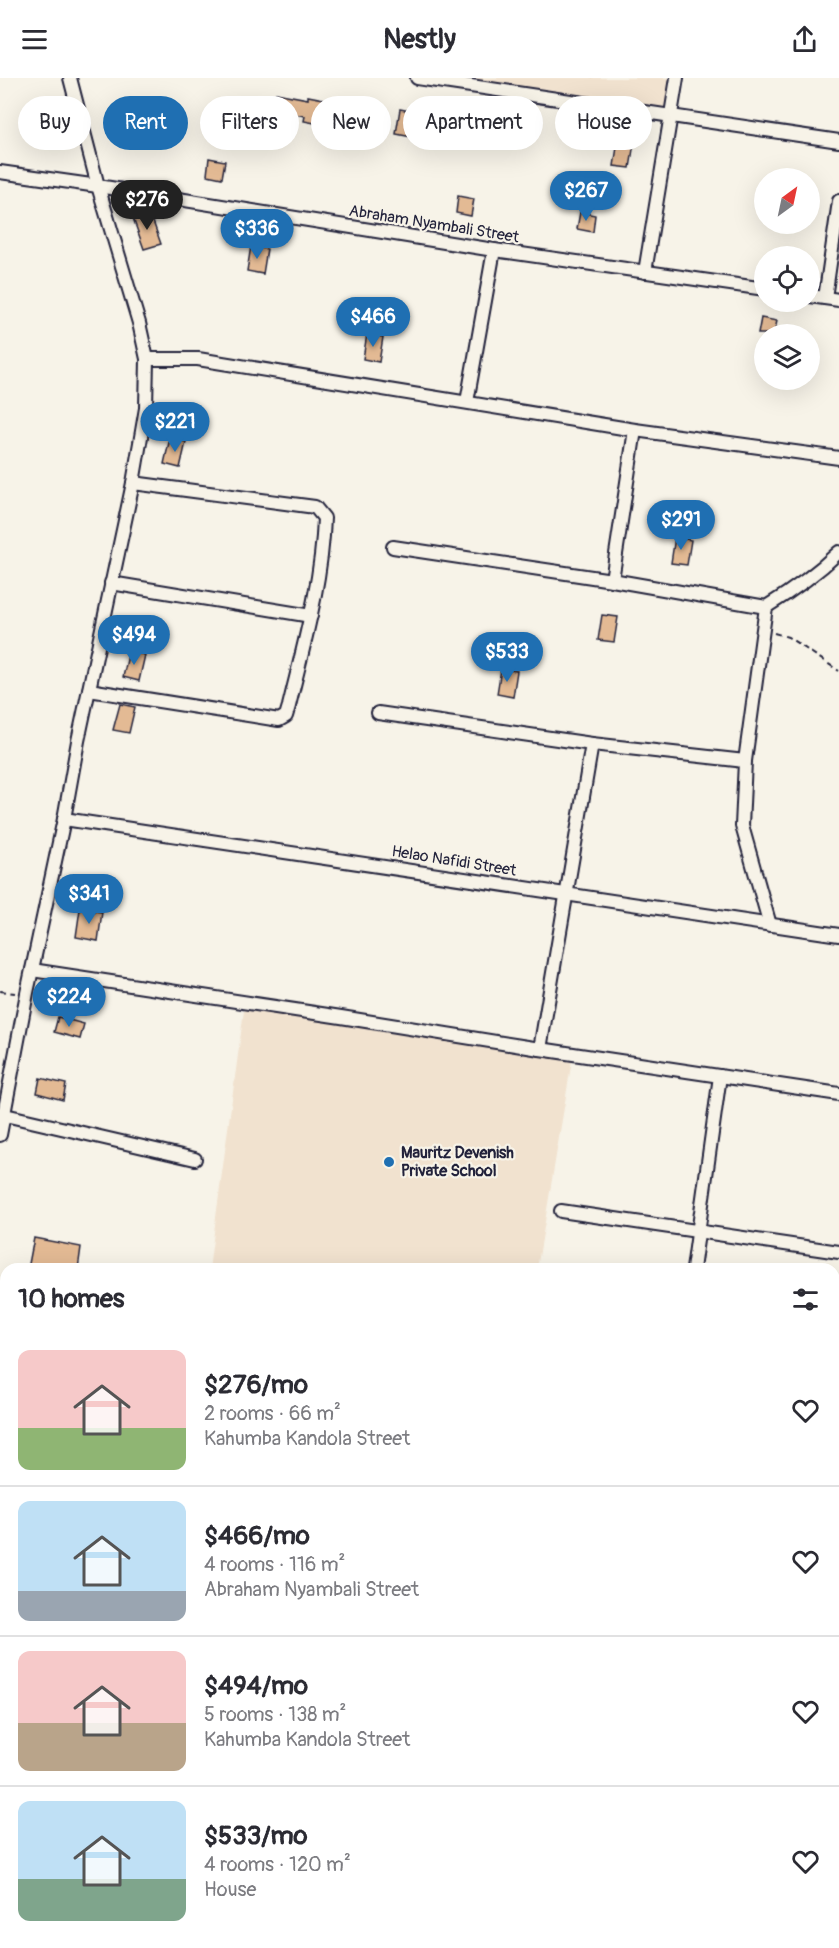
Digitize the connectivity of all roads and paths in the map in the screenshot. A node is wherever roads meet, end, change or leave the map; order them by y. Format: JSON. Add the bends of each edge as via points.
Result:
{"nodes":[{"id":1,"x":70,"y":78,"type":"edge"},
{"id":2,"x":417,"y":78,"type":"edge"},
{"id":3,"x":677,"y":78,"type":"edge"},
{"id":4,"x":670,"y":116,"type":"junction"},
{"id":5,"x":839,"y":141,"type":"edge"},
{"id":6,"x":0,"y":172,"type":"edge"},
{"id":7,"x":98,"y":186,"type":"junction"},
{"id":8,"x":839,"y":201,"type":"edge"},
{"id":9,"x":494,"y":250,"type":"junction"},
{"id":10,"x":645,"y":272,"type":"junction"},
{"id":11,"x":754,"y":287,"type":"edge"},
{"id":12,"x":820,"y":297,"type":"edge"},
{"id":13,"x":825,"y":298,"type":"junction"},
{"id":14,"x":839,"y":300,"type":"edge"},
{"id":15,"x":147,"y":359,"type":"junction"},
{"id":16,"x":467,"y":402,"type":"junction"},
{"id":17,"x":635,"y":430,"type":"junction"},
{"id":18,"x":839,"y":458,"type":"edge"},
{"id":19,"x":133,"y":483,"type":"junction"},
{"id":20,"x":393,"y":547,"type":"dead end"},
{"id":21,"x":839,"y":552,"type":"edge"},
{"id":22,"x":612,"y":580,"type":"junction"},
{"id":23,"x":111,"y":583,"type":"junction"},
{"id":24,"x":765,"y":607,"type":"junction"},
{"id":25,"x":311,"y":616,"type":"junction"},
{"id":26,"x":763,"y":630,"type":"junction"},
{"id":27,"x":839,"y":671,"type":"edge"},
{"id":28,"x":89,"y":690,"type":"junction"},
{"id":29,"x":378,"y":713,"type":"dead end"},
{"id":30,"x":592,"y":744,"type":"junction"},
{"id":31,"x":745,"y":761,"type":"junction"},
{"id":32,"x":64,"y":819,"type":"junction"},
{"id":33,"x":565,"y":895,"type":"junction"},
{"id":34,"x":770,"y":925,"type":"junction"},
{"id":35,"x":839,"y":935,"type":"edge"},
{"id":36,"x":32,"y":970,"type":"junction"},
{"id":37,"x":540,"y":1049,"type":"junction"},
{"id":38,"x":720,"y":1076,"type":"junction"},
{"id":39,"x":839,"y":1094,"type":"edge"},
{"id":40,"x":5,"y":1115,"type":"junction"},
{"id":41,"x":0,"y":1135,"type":"edge"},
{"id":42,"x":195,"y":1159,"type":"dead end"},
{"id":43,"x":561,"y":1211,"type":"dead end"},
{"id":44,"x":698,"y":1231,"type":"junction"},
{"id":45,"x":839,"y":1252,"type":"edge"},
{"id":46,"x":694,"y":1263,"type":"edge"}],
"edges":[{"from":1,"to":7,"type":"street"},
{"from":2,"to":4,"type":"street"},
{"from":3,"to":4,"type":"street"},
{"from":4,"to":5,"type":"street"},
{"from":4,"to":10,"type":"street"},
{"from":6,"to":7,"type":"street","name":"Abraham Nyambali Street"},
{"from":7,"to":9,"type":"street","name":"Abraham Nyambali Street"},
{"from":7,"to":15,"type":"street"},
{"from":8,"to":13,"type":"street"},
{"from":9,"to":10,"type":"street","name":"Abraham Nyambali Street"},
{"from":9,"to":16,"type":"street"},
{"from":10,"to":11,"type":"street","name":"Abraham Nyambali Street"},
{"from":12,"to":13,"type":"street"},
{"from":13,"to":14,"type":"street"},
{"from":15,"to":16,"type":"street","via":[[198,359]]},
{"from":15,"to":19,"type":"street","via":[[146,408]]},
{"from":16,"to":17,"type":"street"},
{"from":17,"to":18,"type":"street"},
{"from":17,"to":22,"type":"street"},
{"from":19,"to":23,"type":"street"},
{"from":19,"to":25,"type":"street","via":[[315,507],[324,518],[323,547]]},
{"from":20,"to":22,"type":"street"},
{"from":21,"to":24,"type":"street"},
{"from":22,"to":24,"type":"street"},
{"from":23,"to":25,"type":"street"},
{"from":23,"to":28,"type":"street"},
{"from":24,"to":26,"type":"street"},
{"from":25,"to":28,"type":"street","via":[[286,716],[279,720]]},
{"from":26,"to":27,"type":"path","via":[[788,637]]},
{"from":26,"to":31,"type":"street"},
{"from":28,"to":32,"type":"street"},
{"from":29,"to":30,"type":"street"},
{"from":30,"to":31,"type":"street"},
{"from":30,"to":33,"type":"street"},
{"from":31,"to":34,"type":"street","via":[[742,826]]},
{"from":32,"to":33,"type":"street","name":"Helao Nafidi Street"},
{"from":32,"to":36,"type":"street"},
{"from":33,"to":34,"type":"street","name":"Helao Nafidi Street"},
{"from":33,"to":37,"type":"street"},
{"from":34,"to":35,"type":"street","name":"Helao Nafidi Street"},
{"from":36,"to":37,"type":"street"},
{"from":36,"to":40,"type":"street"},
{"from":37,"to":38,"type":"street"},
{"from":38,"to":39,"type":"street"},
{"from":38,"to":44,"type":"street"},
{"from":40,"to":41,"type":"street"},
{"from":40,"to":42,"type":"street"},
{"from":43,"to":44,"type":"street"},
{"from":44,"to":45,"type":"street"},
{"from":44,"to":46,"type":"street"}]}
